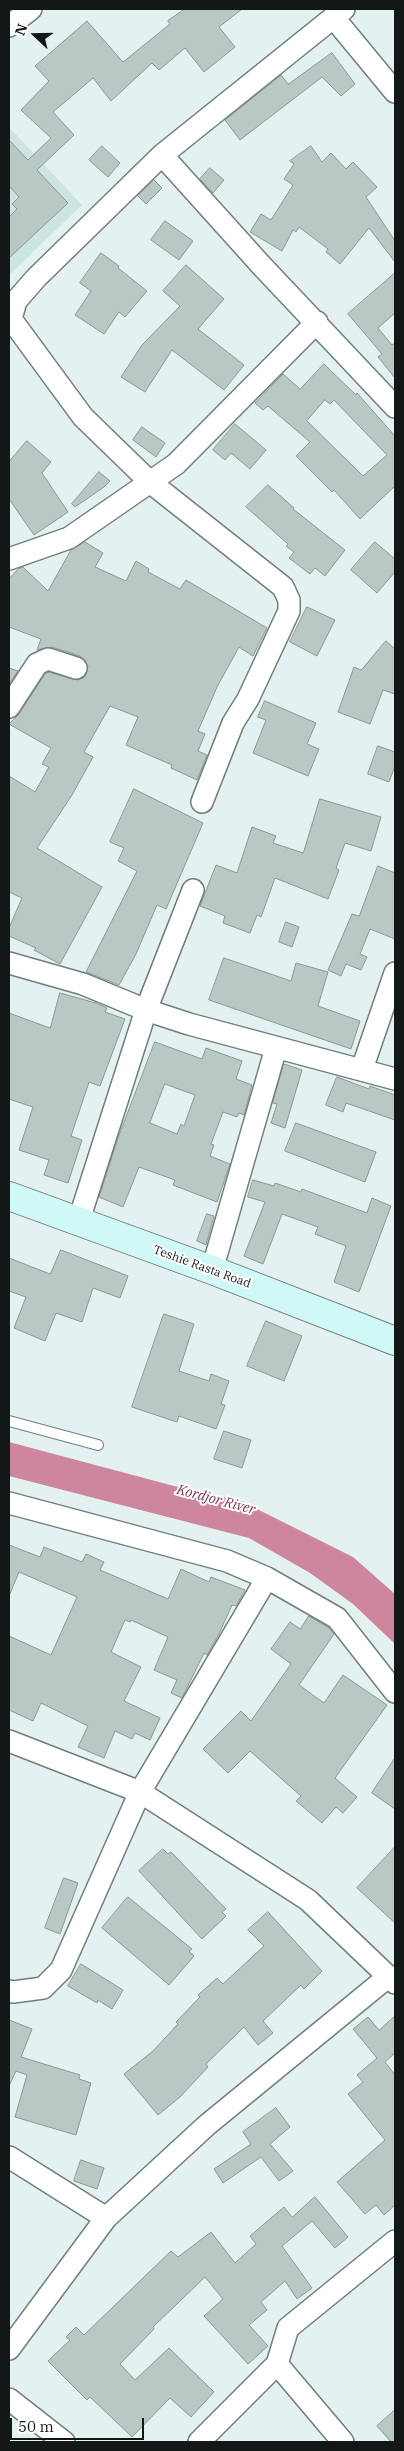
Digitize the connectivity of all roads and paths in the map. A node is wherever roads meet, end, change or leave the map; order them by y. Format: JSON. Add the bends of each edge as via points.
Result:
{"nodes":[{"id":1,"x":31,"y":9,"type":"edge"},
{"id":2,"x":339,"y":13,"type":"edge"},
{"id":3,"x":9,"y":26,"type":"edge"},
{"id":4,"x":395,"y":92,"type":"edge"},
{"id":5,"x":162,"y":155,"type":"junction"},
{"id":6,"x":317,"y":322,"type":"junction"},
{"id":7,"x":395,"y":407,"type":"edge"},
{"id":8,"x":150,"y":482,"type":"junction"},
{"id":9,"x":9,"y":558,"type":"edge"},
{"id":10,"x":76,"y":668,"type":"dead end"},
{"id":11,"x":9,"y":707,"type":"edge"},
{"id":12,"x":202,"y":802,"type":"dead end"},
{"id":13,"x":193,"y":890,"type":"dead end"},
{"id":14,"x":9,"y":963,"type":"edge"},
{"id":15,"x":395,"y":973,"type":"edge"},
{"id":16,"x":146,"y":1010,"type":"junction"},
{"id":17,"x":276,"y":1048,"type":"junction"},
{"id":18,"x":362,"y":1069,"type":"junction"},
{"id":19,"x":395,"y":1079,"type":"edge"},
{"id":20,"x":9,"y":1196,"type":"edge"},
{"id":21,"x":78,"y":1222,"type":"junction"},
{"id":22,"x":212,"y":1270,"type":"junction"},
{"id":23,"x":395,"y":1341,"type":"edge"},
{"id":24,"x":9,"y":1421,"type":"edge"},
{"id":25,"x":98,"y":1445,"type":"dead end"},
{"id":26,"x":9,"y":1503,"type":"edge"},
{"id":27,"x":267,"y":1578,"type":"junction"},
{"id":28,"x":395,"y":1692,"type":"edge"},
{"id":29,"x":9,"y":1741,"type":"edge"},
{"id":30,"x":140,"y":1792,"type":"junction"},
{"id":31,"x":392,"y":1980,"type":"edge"},
{"id":32,"x":9,"y":1991,"type":"edge"},
{"id":33,"x":9,"y":2157,"type":"edge"},
{"id":34,"x":106,"y":2218,"type":"junction"},
{"id":35,"x":395,"y":2241,"type":"edge"},
{"id":36,"x":9,"y":2349,"type":"edge"},
{"id":37,"x":277,"y":2364,"type":"junction"},
{"id":38,"x":9,"y":2399,"type":"edge"},
{"id":39,"x":64,"y":2442,"type":"edge"},
{"id":40,"x":199,"y":2442,"type":"edge"},
{"id":41,"x":343,"y":2442,"type":"edge"}],
"edges":[{"from":1,"to":3,"type":"street"},
{"from":2,"to":4,"type":"street"},
{"from":2,"to":5,"type":"street"},
{"from":5,"to":6,"type":"street"},
{"from":5,"to":8,"type":"street","via":[[36,278],[16,301],[11,319],[83,417]]},
{"from":6,"to":7,"type":"street"},
{"from":6,"to":8,"type":"street","via":[[176,464]]},
{"from":8,"to":9,"type":"street","via":[[69,538]]},
{"from":8,"to":12,"type":"street","via":[[283,586],[289,600],[289,612],[248,699],[233,723]]},
{"from":10,"to":11,"type":"street","via":[[48,659],[37,664]]},
{"from":13,"to":16,"type":"street"},
{"from":14,"to":16,"type":"street","via":[[83,984]]},
{"from":15,"to":18,"type":"street"},
{"from":16,"to":17,"type":"street"},
{"from":16,"to":21,"type":"street"},
{"from":17,"to":18,"type":"street"},
{"from":17,"to":22,"type":"street"},
{"from":18,"to":19,"type":"street"},
{"from":20,"to":21,"type":"main road","name":"Teshie Rasta Road"},
{"from":21,"to":22,"type":"main road","name":"Teshie Rasta Road"},
{"from":22,"to":23,"type":"main road","name":"Teshie Rasta Road"},
{"from":24,"to":25,"type":"lane"},
{"from":26,"to":27,"type":"street","via":[[227,1561]]},
{"from":27,"to":28,"type":"street","via":[[337,1618]]},
{"from":27,"to":30,"type":"street"},
{"from":29,"to":30,"type":"street"},
{"from":30,"to":31,"type":"street","via":[[308,1900]]},
{"from":30,"to":32,"type":"street","via":[[61,1970],[43,1988]]},
{"from":31,"to":34,"type":"street","via":[[206,2125]]},
{"from":33,"to":34,"type":"street"},
{"from":34,"to":36,"type":"street"},
{"from":35,"to":37,"type":"street","via":[[288,2328]]},
{"from":37,"to":40,"type":"street"},
{"from":37,"to":41,"type":"street"},
{"from":38,"to":39,"type":"street"}]}
